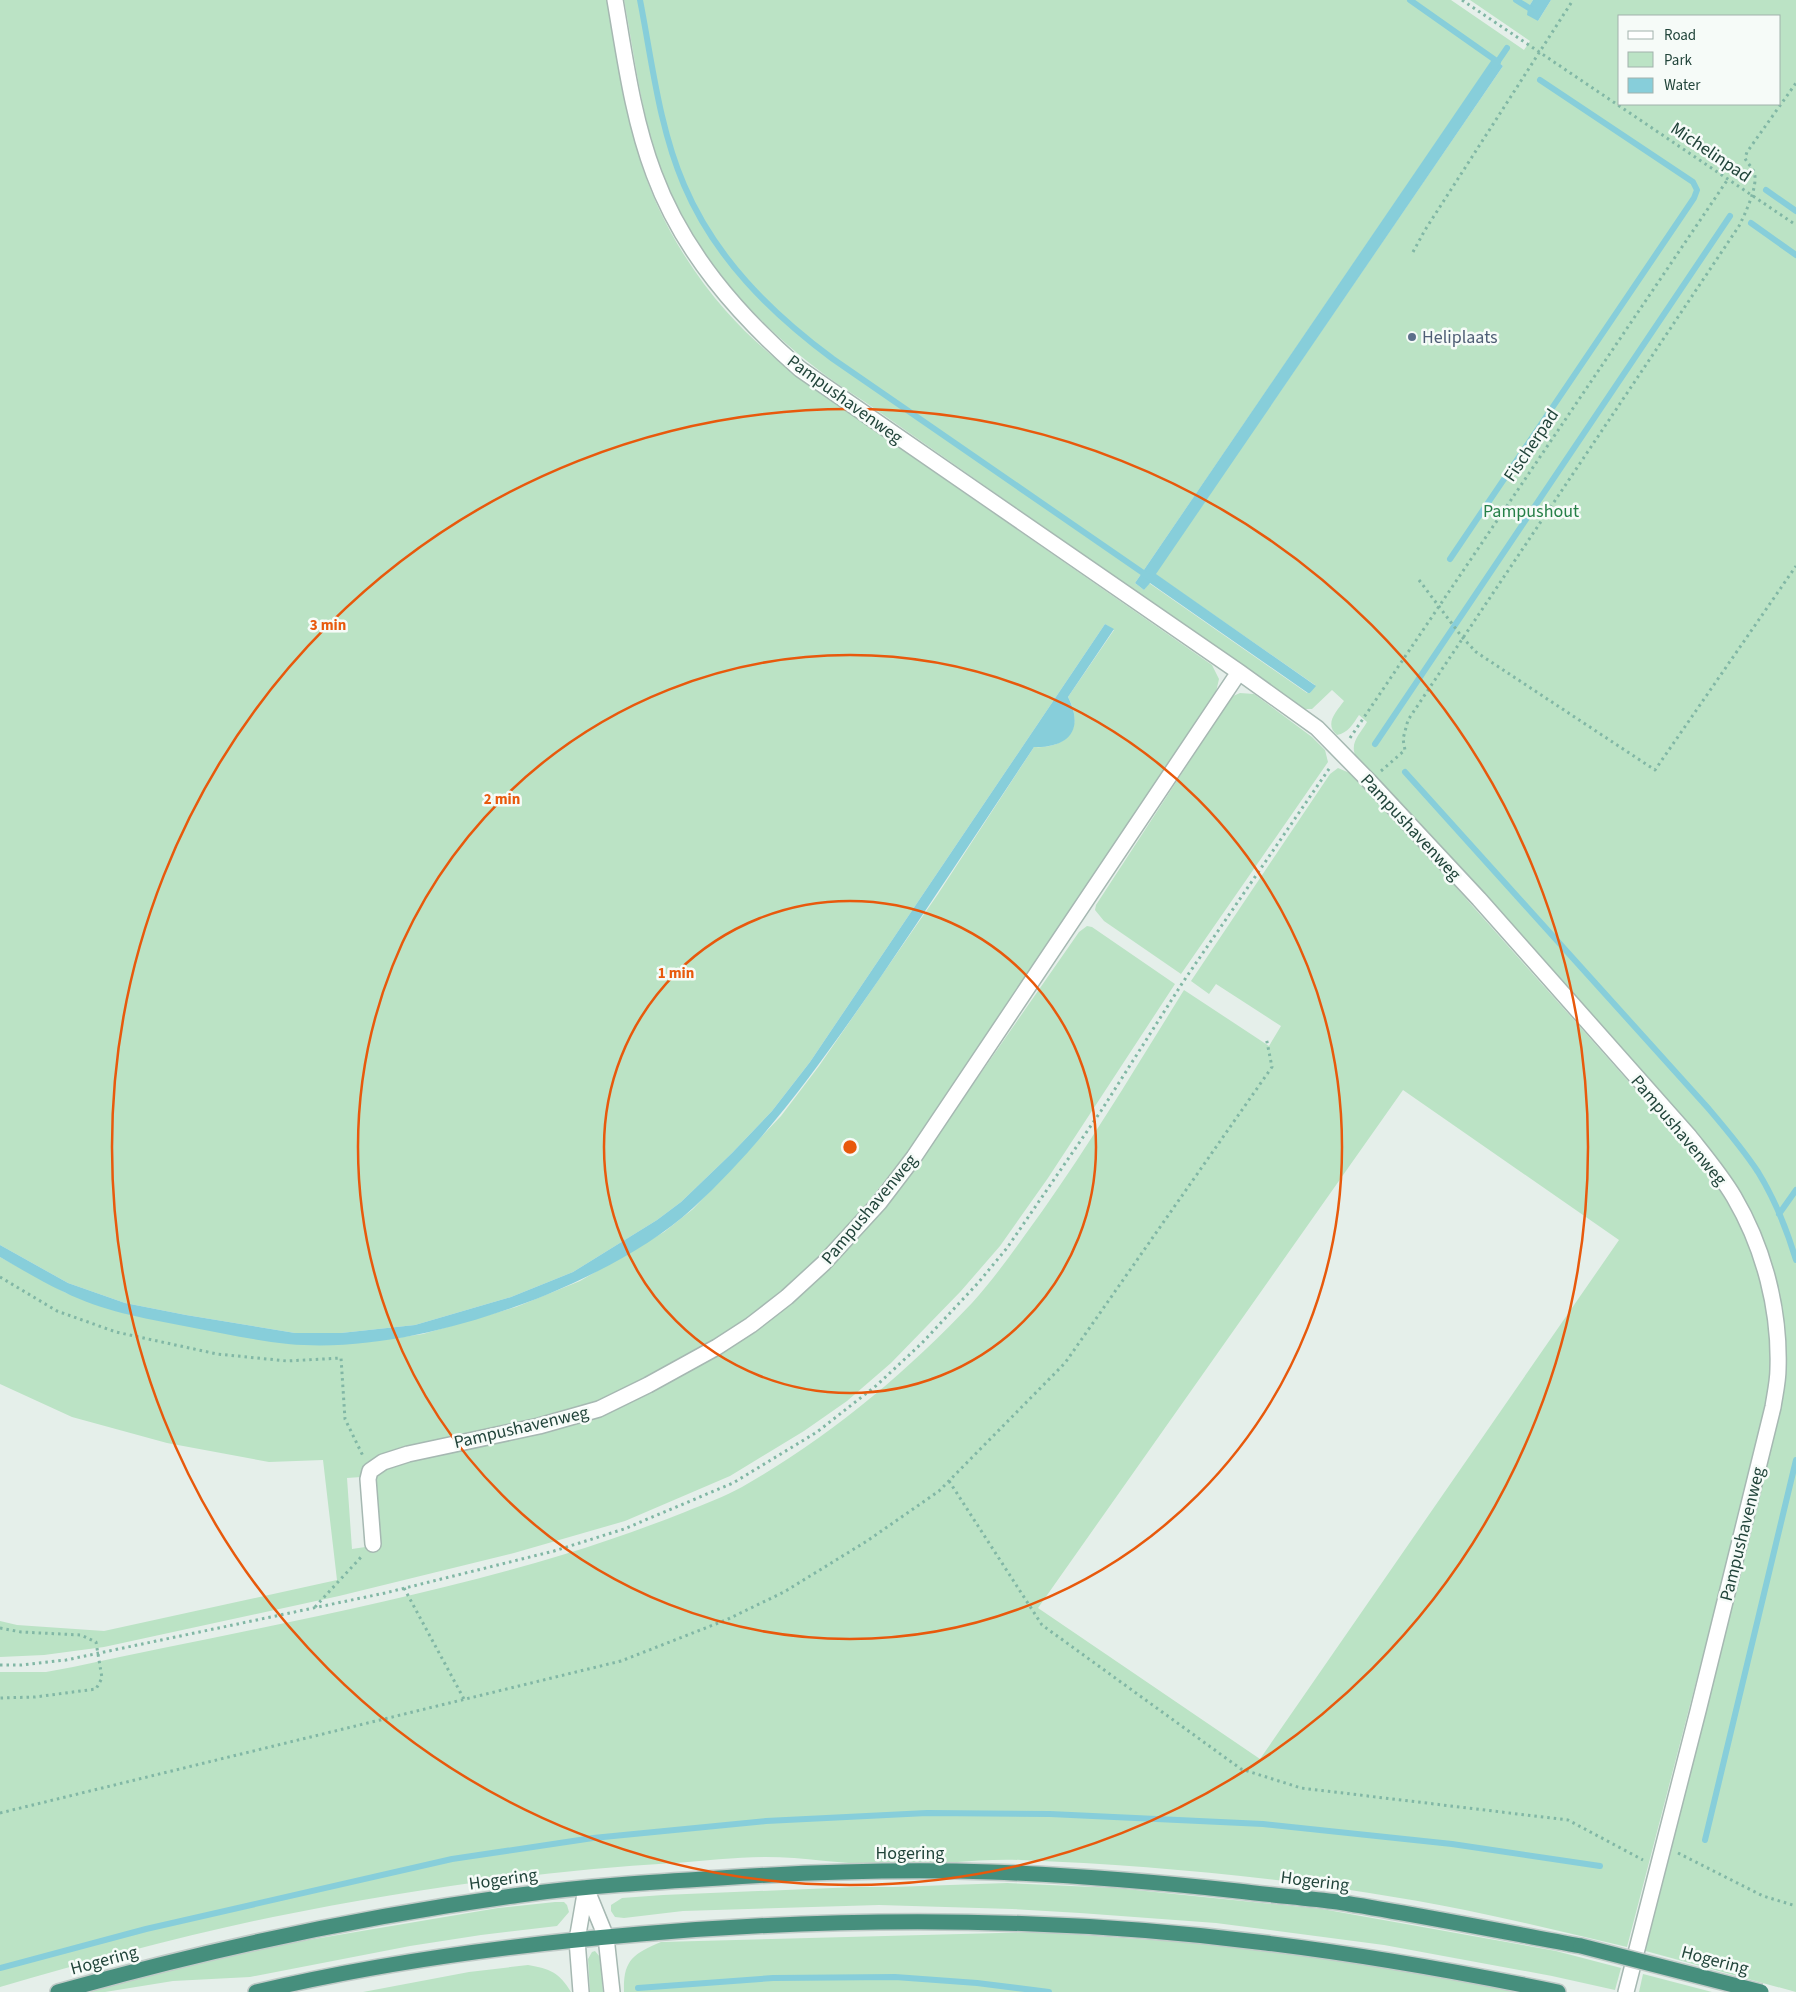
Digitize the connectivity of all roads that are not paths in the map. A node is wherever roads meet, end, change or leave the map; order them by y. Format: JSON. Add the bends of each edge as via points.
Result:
{"nodes":[{"id":1,"x":615,"y":0,"type":"edge"},
{"id":2,"x":1239,"y":672,"type":"junction"},
{"id":3,"x":373,"y":1544,"type":"road end"},
{"id":4,"x":586,"y":1888,"type":"junction"},
{"id":5,"x":606,"y":1937,"type":"junction"},
{"id":6,"x":576,"y":1940,"type":"junction"},
{"id":7,"x":58,"y":1992,"type":"edge"},
{"id":8,"x":256,"y":1992,"type":"edge"},
{"id":9,"x":581,"y":1992,"type":"edge"},
{"id":10,"x":612,"y":1992,"type":"edge"},
{"id":11,"x":1558,"y":1992,"type":"edge"},
{"id":12,"x":1626,"y":1992,"type":"edge"},
{"id":13,"x":1761,"y":1992,"type":"edge"}],
"edges":[{"from":1,"to":2,"type":"street","name":"Pampushavenweg","via":[[641,133],[667,207],[699,260],[762,336],[800,369]]},
{"from":2,"to":3,"type":"street","name":"Pampushavenweg","via":[[914,1157],[824,1263],[751,1325],[717,1347],[599,1409],[539,1426],[408,1454],[370,1470]]},
{"from":2,"to":12,"type":"street","name":"Pampushavenweg","via":[[1317,728],[1341,752],[1479,899],[1689,1136],[1733,1197],[1766,1272],[1777,1341],[1778,1370],[1773,1407]]},
{"from":4,"to":5,"type":"street"},
{"from":4,"to":6,"type":"street"},
{"from":4,"to":7,"type":"highway","name":"Hogering","via":[[464,1904],[260,1940]]},
{"from":4,"to":13,"type":"highway","name":"Hogering","bridge":true,"via":[[865,1871],[990,1872],[1159,1883],[1333,1902],[1420,1916],[1582,1946]]},
{"from":5,"to":6,"type":"highway"},
{"from":5,"to":10,"type":"street"},
{"from":5,"to":11,"type":"highway","via":[[812,1922],[954,1922],[1118,1929],[1263,1942],[1342,1953]]},
{"from":6,"to":8,"type":"highway","via":[[421,1960]]},
{"from":6,"to":9,"type":"street"}]}
